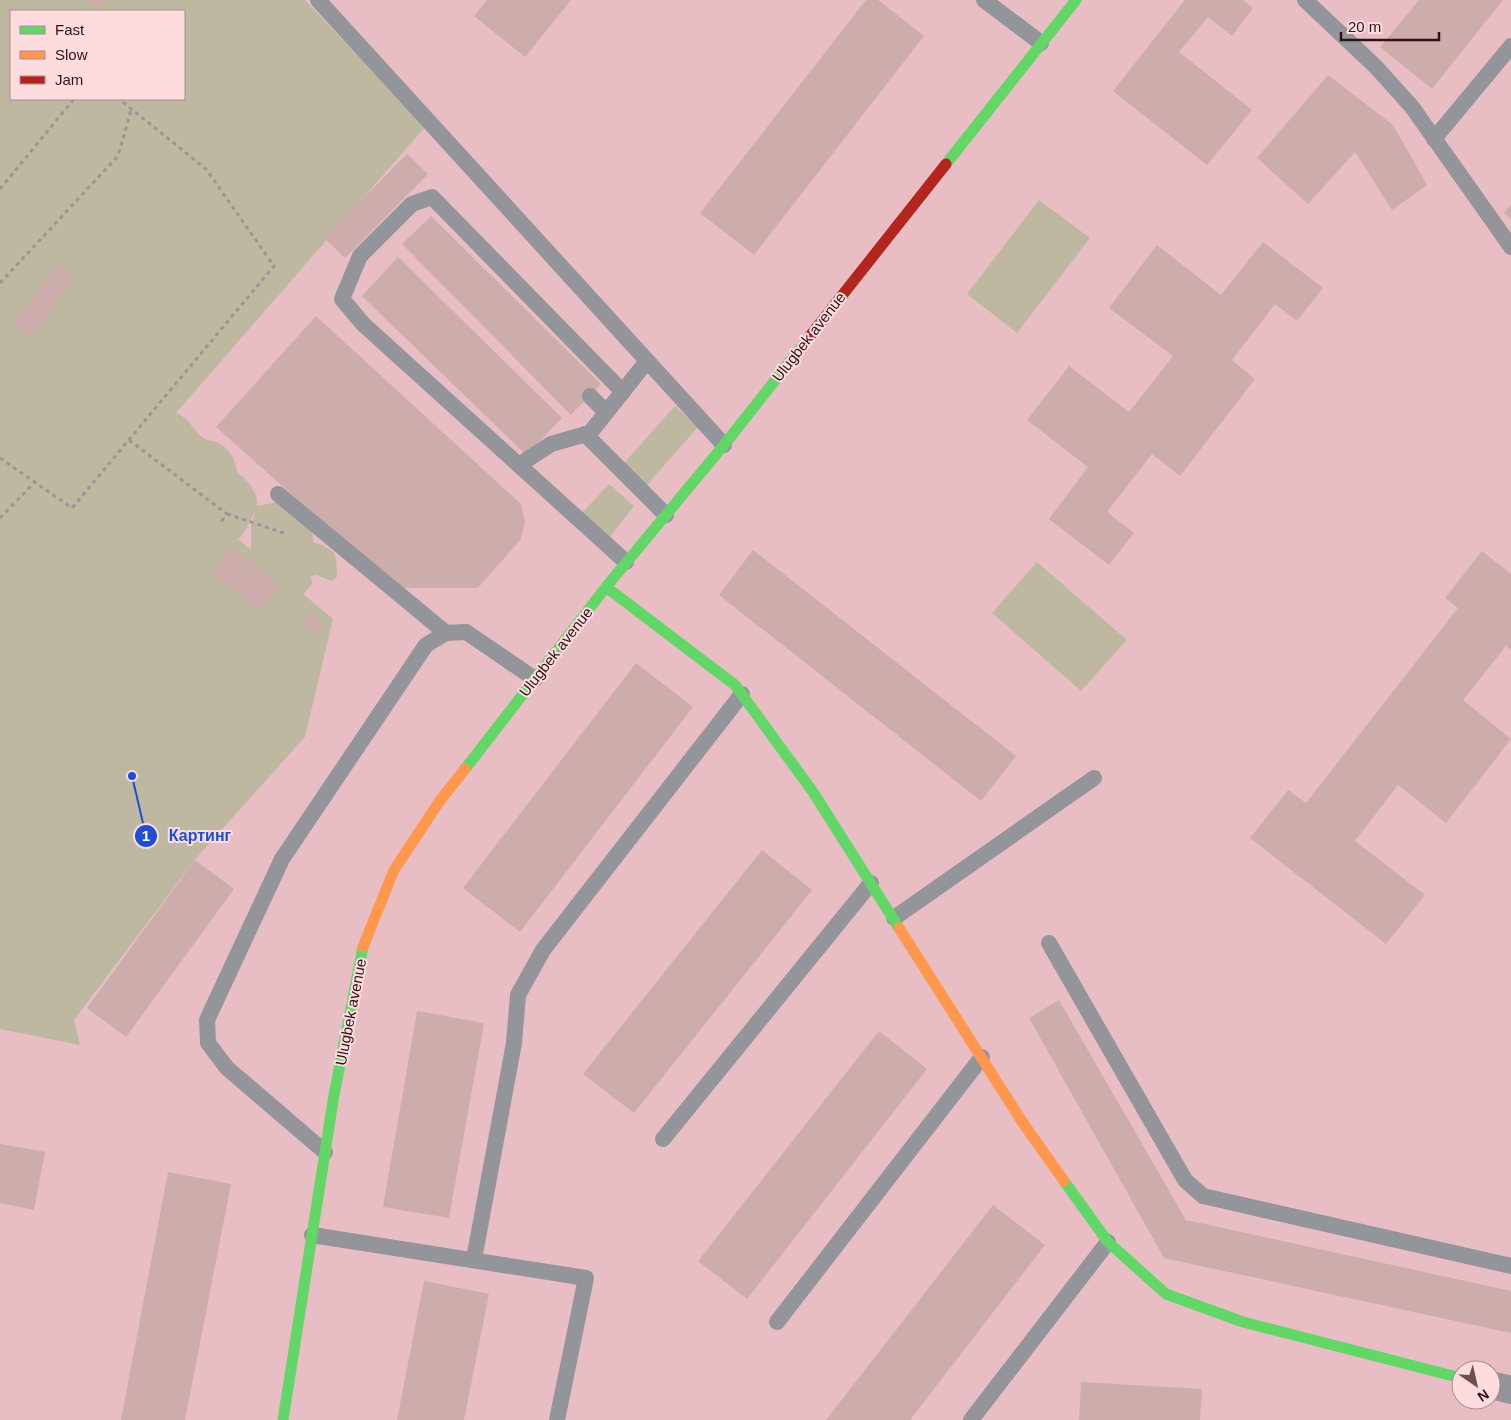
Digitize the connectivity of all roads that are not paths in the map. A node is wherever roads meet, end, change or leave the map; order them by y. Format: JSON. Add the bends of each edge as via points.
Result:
{"nodes":[{"id":1,"x":318,"y":0,"type":"edge"},
{"id":2,"x":984,"y":0,"type":"edge"},
{"id":3,"x":1076,"y":0,"type":"edge"},
{"id":4,"x":1305,"y":0,"type":"edge"},
{"id":5,"x":1041,"y":43,"type":"junction"},
{"id":6,"x":1511,"y":46,"type":"edge"},
{"id":7,"x":1434,"y":139,"type":"junction"},
{"id":8,"x":1511,"y":247,"type":"edge"},
{"id":9,"x":647,"y":361,"type":"junction"},
{"id":10,"x":623,"y":392,"type":"junction"},
{"id":11,"x":590,"y":396,"type":"dead end"},
{"id":12,"x":606,"y":412,"type":"junction"},
{"id":13,"x":585,"y":434,"type":"junction"},
{"id":14,"x":724,"y":445,"type":"junction"},
{"id":15,"x":519,"y":465,"type":"junction"},
{"id":16,"x":278,"y":494,"type":"dead end"},
{"id":17,"x":666,"y":515,"type":"junction"},
{"id":18,"x":626,"y":562,"type":"junction"},
{"id":19,"x":606,"y":587,"type":"junction"},
{"id":20,"x":446,"y":633,"type":"junction"},
{"id":21,"x":535,"y":678,"type":"junction"},
{"id":22,"x":742,"y":694,"type":"junction"},
{"id":23,"x":1094,"y":778,"type":"dead end"},
{"id":24,"x":871,"y":883,"type":"junction"},
{"id":25,"x":894,"y":918,"type":"junction"},
{"id":26,"x":1049,"y":943,"type":"dead end"},
{"id":27,"x":982,"y":1057,"type":"junction"},
{"id":28,"x":663,"y":1139,"type":"dead end"},
{"id":29,"x":325,"y":1152,"type":"junction"},
{"id":30,"x":312,"y":1236,"type":"junction"},
{"id":31,"x":1108,"y":1242,"type":"junction"},
{"id":32,"x":474,"y":1259,"type":"junction"},
{"id":33,"x":1511,"y":1266,"type":"edge"},
{"id":34,"x":777,"y":1322,"type":"dead end"},
{"id":35,"x":1451,"y":1375,"type":"edge"},
{"id":36,"x":283,"y":1420,"type":"edge"},
{"id":37,"x":558,"y":1420,"type":"edge"},
{"id":38,"x":971,"y":1420,"type":"edge"}],
"edges":[{"from":1,"to":9,"type":"lane"},
{"from":2,"to":5,"type":"lane"},
{"from":3,"to":5,"type":"street","name":"Ulugbek avenue"},
{"from":4,"to":7,"type":"lane","via":[[1376,67],[1412,107]]},
{"from":5,"to":14,"type":"street","name":"Ulugbek avenue"},
{"from":6,"to":7,"type":"lane"},
{"from":7,"to":8,"type":"lane"},
{"from":9,"to":10,"type":"lane"},
{"from":9,"to":14,"type":"lane"},
{"from":10,"to":12,"type":"lane"},
{"from":10,"to":15,"type":"lane","via":[[432,197],[412,204],[360,256],[342,299],[363,324]]},
{"from":11,"to":12,"type":"lane"},
{"from":12,"to":13,"type":"lane","via":[[590,433]]},
{"from":13,"to":15,"type":"lane","via":[[547,441]]},
{"from":13,"to":17,"type":"lane"},
{"from":14,"to":17,"type":"street","name":"Ulugbek avenue"},
{"from":15,"to":18,"type":"lane"},
{"from":16,"to":20,"type":"lane"},
{"from":17,"to":18,"type":"street","name":"Ulugbek avenue"},
{"from":18,"to":19,"type":"street","name":"Ulugbek avenue"},
{"from":19,"to":21,"type":"street","name":"Ulugbek avenue"},
{"from":19,"to":22,"type":"street","via":[[735,685]]},
{"from":20,"to":21,"type":"lane","via":[[466,632]]},
{"from":20,"to":29,"type":"lane","via":[[426,645],[282,859],[207,1020],[208,1043],[227,1068]]},
{"from":21,"to":29,"type":"street","name":"Ulugbek avenue","via":[[439,802],[394,870],[363,946]]},
{"from":22,"to":24,"type":"street","via":[[813,792]]},
{"from":22,"to":32,"type":"lane","via":[[543,950],[518,995],[514,1043]]},
{"from":23,"to":25,"type":"lane"},
{"from":24,"to":25,"type":"street"},
{"from":24,"to":28,"type":"lane"},
{"from":25,"to":27,"type":"street"},
{"from":26,"to":33,"type":"lane","via":[[1185,1180],[1203,1196]]},
{"from":27,"to":31,"type":"street","via":[[1023,1123]]},
{"from":27,"to":34,"type":"lane"},
{"from":29,"to":30,"type":"street","name":"Ulugbek avenue"},
{"from":30,"to":32,"type":"lane"},
{"from":30,"to":36,"type":"street","name":"Ulugbek avenue"},
{"from":31,"to":35,"type":"street","via":[[1166,1294],[1243,1322]]},
{"from":31,"to":38,"type":"lane"},
{"from":32,"to":37,"type":"lane","via":[[586,1278]]}]}
